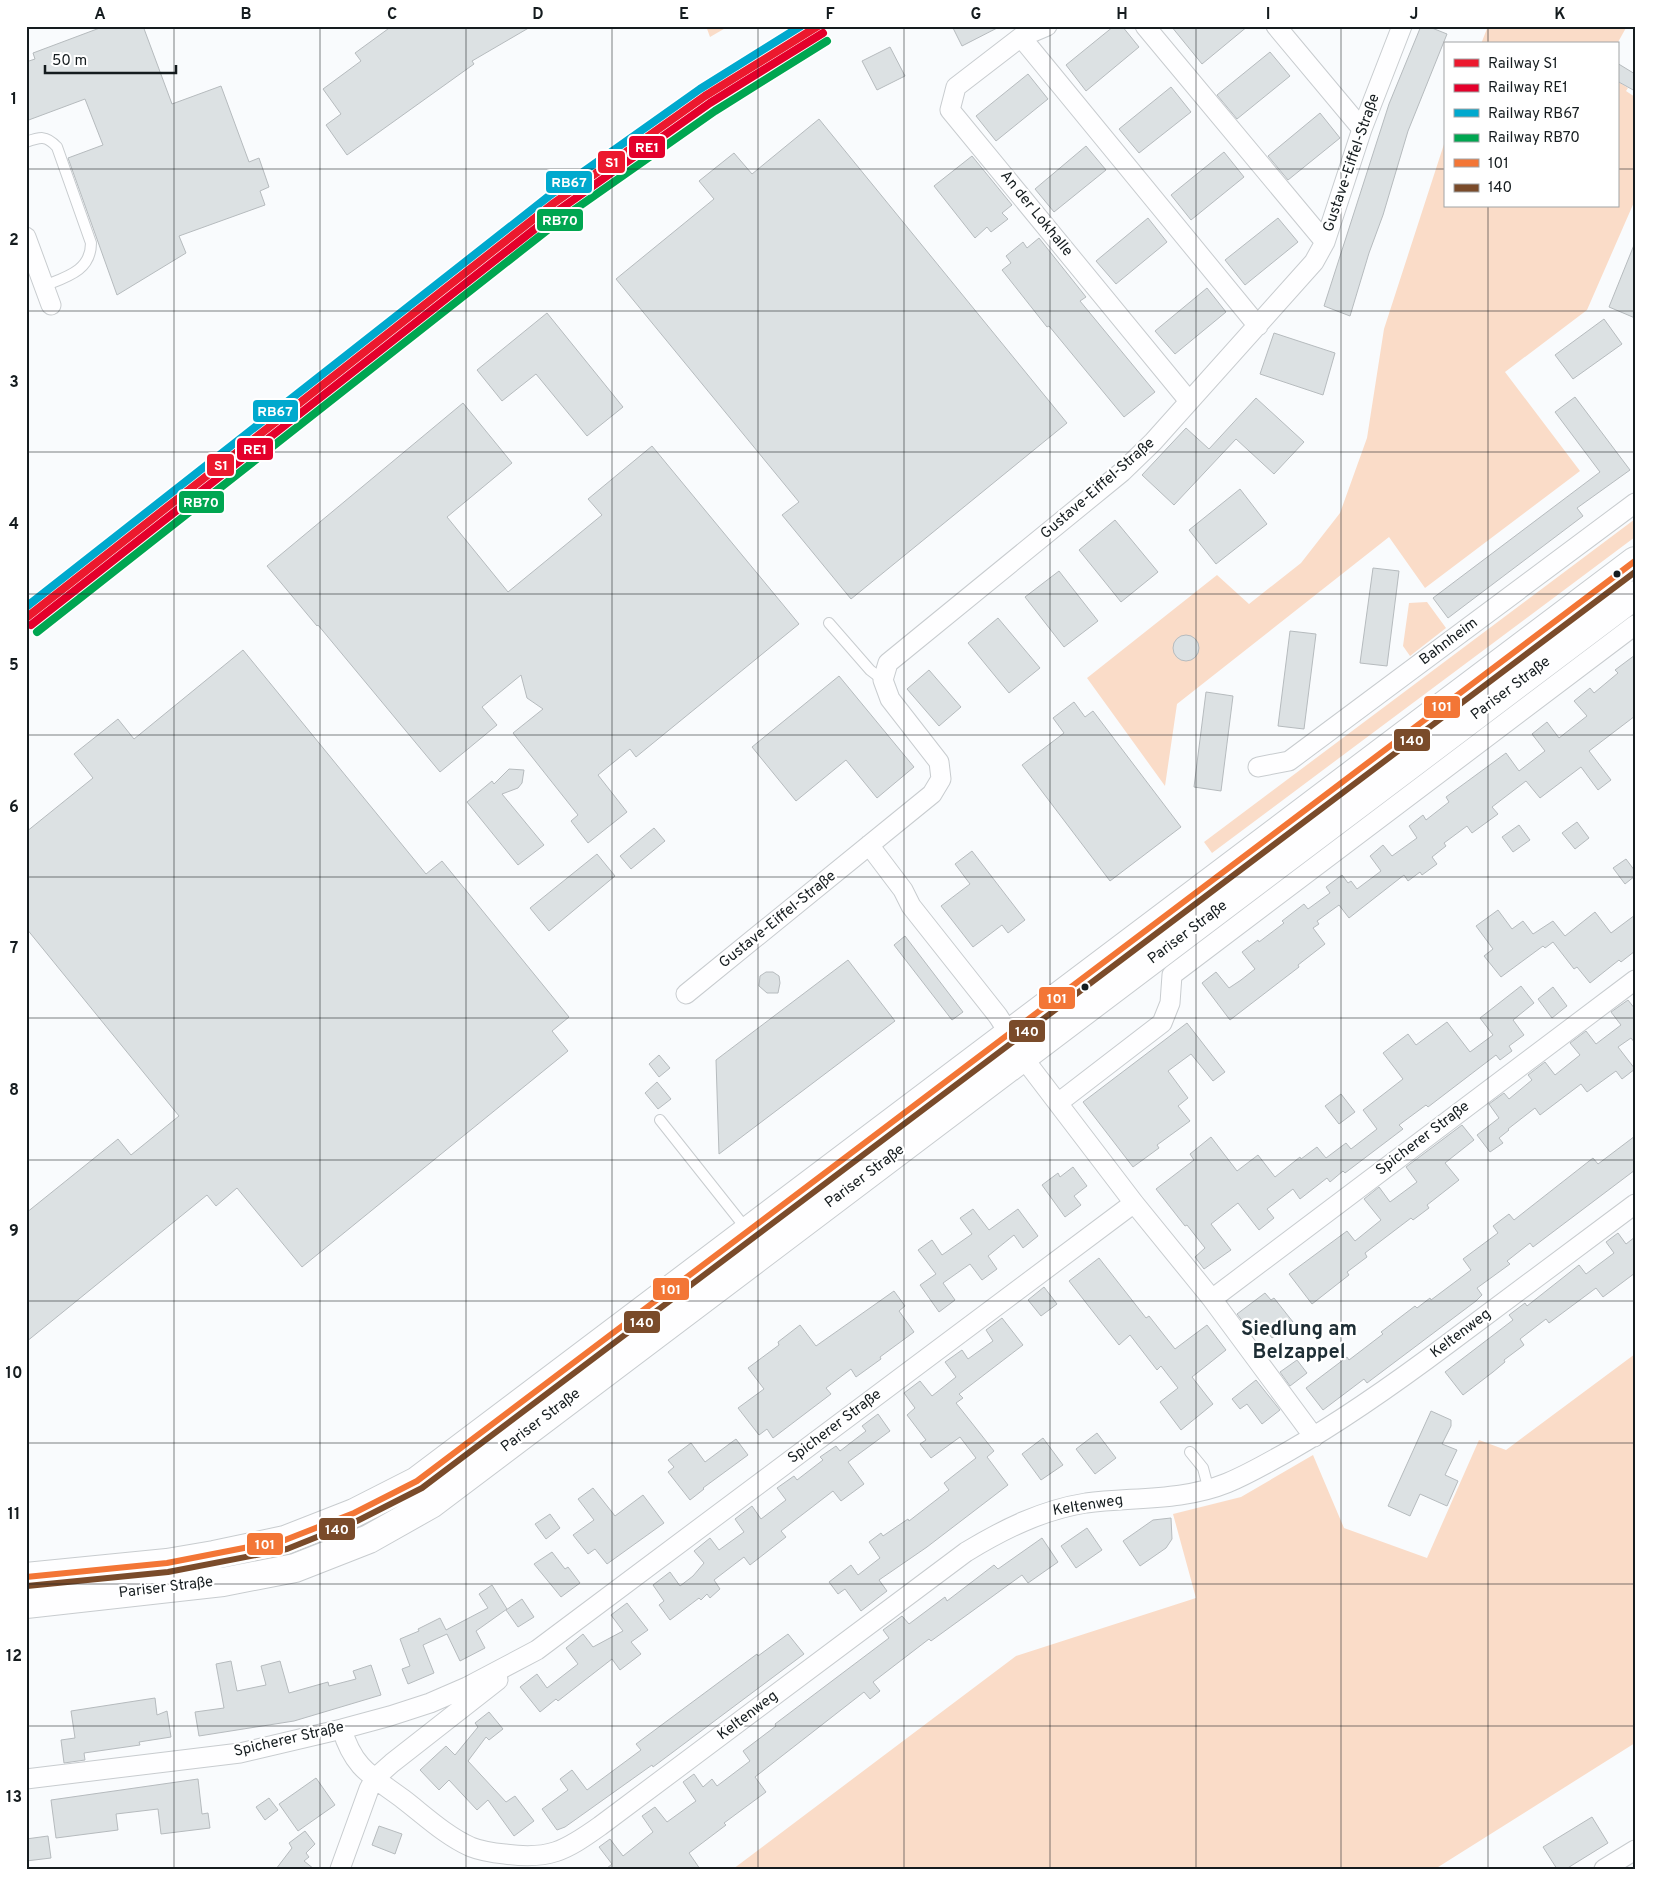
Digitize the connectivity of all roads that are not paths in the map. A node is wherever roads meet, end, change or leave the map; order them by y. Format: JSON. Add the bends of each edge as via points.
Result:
{"nodes":[{"id":1,"x":1047,"y":26,"type":"edge"},
{"id":2,"x":1145,"y":26,"type":"edge"},
{"id":3,"x":1276,"y":26,"type":"edge"},
{"id":4,"x":1402,"y":26,"type":"edge"},
{"id":5,"x":1021,"y":37,"type":"junction"},
{"id":6,"x":1362,"y":129,"type":"junction"},
{"id":7,"x":26,"y":142,"type":"edge"},
{"id":8,"x":26,"y":236,"type":"edge"},
{"id":9,"x":1325,"y":242,"type":"junction"},
{"id":10,"x":44,"y":286,"type":"junction"},
{"id":11,"x":51,"y":305,"type":"dead end"},
{"id":12,"x":1258,"y":326,"type":"junction"},
{"id":13,"x":1189,"y":401,"type":"junction"},
{"id":14,"x":1635,"y":504,"type":"edge"},
{"id":15,"x":1635,"y":561,"type":"edge"},
{"id":16,"x":1635,"y":595,"type":"edge"},
{"id":17,"x":829,"y":623,"type":"dead end"},
{"id":18,"x":1635,"y":625,"type":"edge"},
{"id":19,"x":883,"y":680,"type":"junction"},
{"id":20,"x":1258,"y":767,"type":"dead end"},
{"id":21,"x":869,"y":845,"type":"junction"},
{"id":22,"x":1635,"y":980,"type":"edge"},
{"id":23,"x":686,"y":994,"type":"dead end"},
{"id":24,"x":1010,"y":1034,"type":"junction"},
{"id":25,"x":1023,"y":1058,"type":"junction"},
{"id":26,"x":1058,"y":1103,"type":"junction"},
{"id":27,"x":660,"y":1120,"type":"dead end"},
{"id":28,"x":1134,"y":1203,"type":"junction"},
{"id":29,"x":1635,"y":1204,"type":"edge"},
{"id":30,"x":748,"y":1232,"type":"junction"},
{"id":31,"x":1212,"y":1299,"type":"junction"},
{"id":32,"x":1314,"y":1437,"type":"junction"},
{"id":33,"x":1190,"y":1452,"type":"dead end"},
{"id":34,"x":1209,"y":1490,"type":"junction"},
{"id":35,"x":26,"y":1577,"type":"edge"},
{"id":36,"x":26,"y":1604,"type":"edge"},
{"id":37,"x":537,"y":1650,"type":"junction"},
{"id":38,"x":342,"y":1729,"type":"junction"},
{"id":39,"x":375,"y":1778,"type":"junction"},
{"id":40,"x":26,"y":1779,"type":"edge"},
{"id":41,"x":1635,"y":1850,"type":"edge"},
{"id":42,"x":528,"y":1863,"type":"edge"},
{"id":43,"x":340,"y":1869,"type":"edge"},
{"id":44,"x":1604,"y":1869,"type":"edge"}],
"edges":[{"from":1,"to":5,"type":"street","name":"An der Lokhalle"},
{"from":2,"to":9,"type":"street"},
{"from":3,"to":6,"type":"street"},
{"from":4,"to":6,"type":"street","name":"Gustave-Eiffel-Straße"},
{"from":5,"to":12,"type":"street"},
{"from":5,"to":13,"type":"street","name":"An der Lokhalle","via":[[956,87],[950,110]]},
{"from":6,"to":9,"type":"street","name":"Gustave-Eiffel-Straße"},
{"from":7,"to":10,"type":"lane","via":[[44,138],[56,147],[91,243],[89,257],[79,270]]},
{"from":8,"to":10,"type":"street"},
{"from":9,"to":12,"type":"street","name":"Gustave-Eiffel-Straße","via":[[1314,262]]},
{"from":10,"to":11,"type":"street"},
{"from":12,"to":13,"type":"street","name":"Gustave-Eiffel-Straße"},
{"from":13,"to":19,"type":"street","name":"Gustave-Eiffel-Straße","via":[[1122,472],[888,663]]},
{"from":14,"to":20,"type":"street","name":"Bahnheim","via":[[1289,761]]},
{"from":15,"to":24,"type":"main road","name":"Pariser Straße"},
{"from":16,"to":25,"type":"main road","name":"Pariser Straße"},
{"from":17,"to":19,"type":"lane","via":[[870,670]]},
{"from":18,"to":26,"type":"street","name":"Pariser Straße","via":[[1172,975],[1170,1003],[1162,1023]]},
{"from":19,"to":21,"type":"street","name":"Gustave-Eiffel-Straße","via":[[890,699],[939,762],[941,780],[932,794]]},
{"from":21,"to":23,"type":"street","name":"Gustave-Eiffel-Straße"},
{"from":21,"to":24,"type":"street","via":[[903,890],[910,906]]},
{"from":22,"to":31,"type":"street","name":"Spicherer Straße"},
{"from":24,"to":25,"type":"street"},
{"from":24,"to":30,"type":"main road","name":"Pariser Straße"},
{"from":25,"to":26,"type":"street"},
{"from":25,"to":36,"type":"main road","name":"Pariser Straße","via":[[431,1504],[369,1539],[286,1570],[214,1583]]},
{"from":26,"to":28,"type":"street"},
{"from":27,"to":30,"type":"lane"},
{"from":28,"to":31,"type":"street"},
{"from":28,"to":37,"type":"street","name":"Spicherer Straße"},
{"from":29,"to":32,"type":"street","name":"Keltenweg","via":[[1402,1379]]},
{"from":30,"to":35,"type":"main road","name":"Pariser Straße","via":[[417,1481],[354,1513],[285,1540],[214,1555]]},
{"from":31,"to":32,"type":"street"},
{"from":32,"to":34,"type":"street","name":"Keltenweg"},
{"from":33,"to":34,"type":"lane","via":[[1202,1468]]},
{"from":34,"to":42,"type":"street","name":"Keltenweg","via":[[1059,1508],[997,1533],[966,1552],[576,1843]]},
{"from":37,"to":38,"type":"street","name":"Spicherer Straße","via":[[430,1703]]},
{"from":37,"to":39,"type":"street","name":"Spicherer Straße"},
{"from":38,"to":39,"type":"street","name":"Keltenweg","via":[[355,1760]]},
{"from":38,"to":40,"type":"street","name":"Spicherer Straße","via":[[240,1752]]},
{"from":39,"to":42,"type":"street","name":"Keltenweg","via":[[472,1847]]},
{"from":39,"to":43,"type":"street"},
{"from":41,"to":44,"type":"street"}]}
